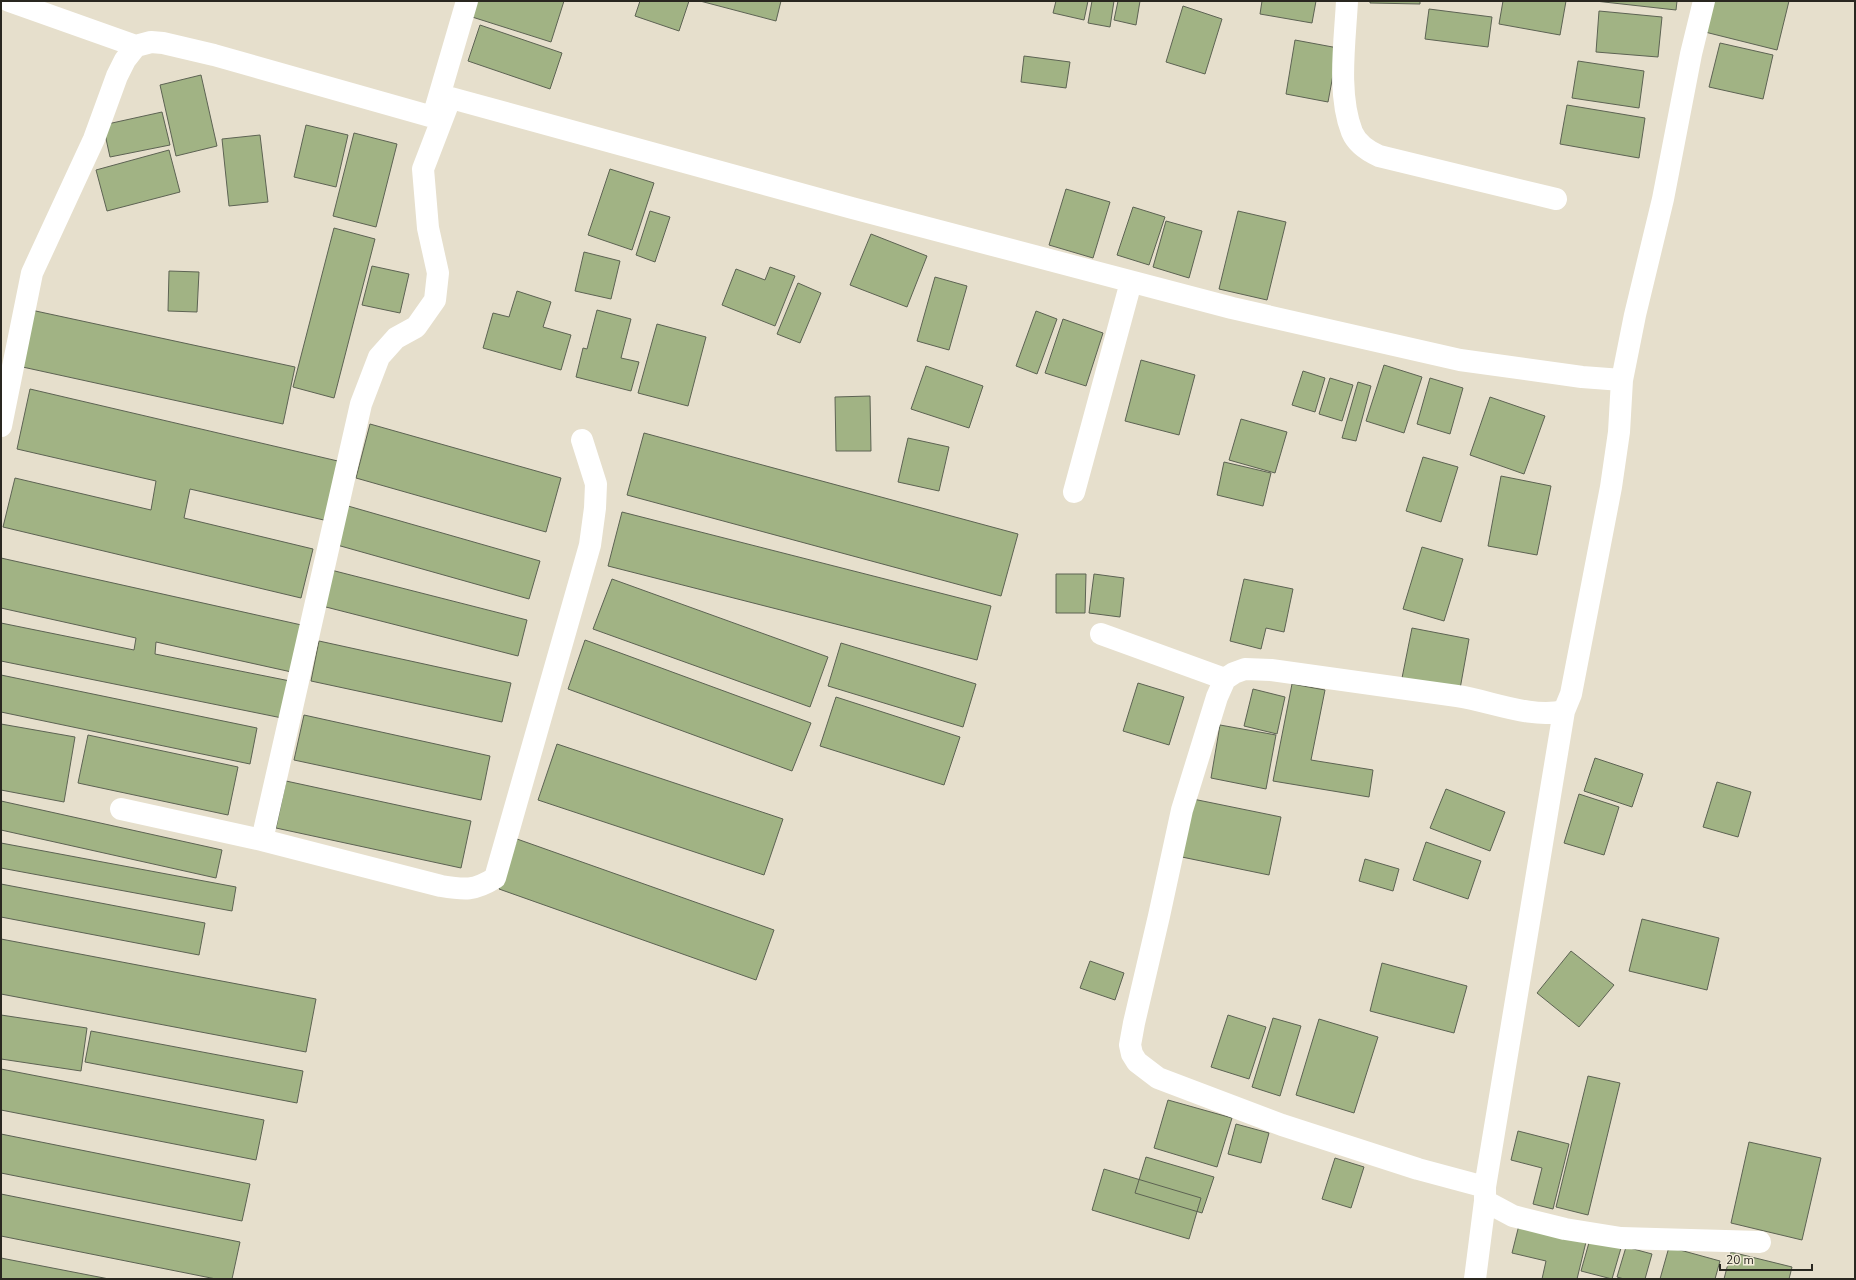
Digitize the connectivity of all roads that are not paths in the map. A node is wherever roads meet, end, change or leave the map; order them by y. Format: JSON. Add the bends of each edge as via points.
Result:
{"nodes":[{"id":1,"x":9,"y":1,"type":"edge"},
{"id":2,"x":467,"y":1,"type":"edge"},
{"id":3,"x":1347,"y":1,"type":"edge"},
{"id":4,"x":1704,"y":1,"type":"edge"},
{"id":5,"x":136,"y":46,"type":"junction"},
{"id":6,"x":451,"y":98,"type":"junction"},
{"id":7,"x":433,"y":117,"type":"junction"},
{"id":8,"x":1556,"y":199,"type":"dead end"},
{"id":9,"x":1131,"y":282,"type":"junction"},
{"id":10,"x":1622,"y":380,"type":"junction"},
{"id":11,"x":1,"y":426,"type":"edge"},
{"id":12,"x":582,"y":440,"type":"dead end"},
{"id":13,"x":1074,"y":492,"type":"dead end"},
{"id":14,"x":1101,"y":634,"type":"dead end"},
{"id":15,"x":1225,"y":679,"type":"junction"},
{"id":16,"x":1564,"y":710,"type":"junction"},
{"id":17,"x":121,"y":809,"type":"dead end"},
{"id":18,"x":262,"y":840,"type":"junction"},
{"id":19,"x":1485,"y":1194,"type":"junction"},
{"id":20,"x":1760,"y":1242,"type":"dead end"},
{"id":21,"x":1475,"y":1279,"type":"edge"}],
"edges":[{"from":1,"to":5,"type":"street"},
{"from":2,"to":7,"type":"street"},
{"from":3,"to":8,"type":"street","via":[[1344,84],[1346,106],[1352,132],[1361,144],[1379,156]]},
{"from":4,"to":10,"type":"street"},
{"from":5,"to":7,"type":"street","via":[[151,42],[163,43],[214,55]]},
{"from":5,"to":11,"type":"street","via":[[117,76],[94,138],[32,274]]},
{"from":6,"to":7,"type":"street"},
{"from":6,"to":9,"type":"street"},
{"from":6,"to":18,"type":"street","via":[[424,169],[428,228],[438,273],[436,300],[416,327],[396,338],[379,357],[361,404]]},
{"from":9,"to":10,"type":"street","via":[[1460,360]]},
{"from":9,"to":13,"type":"street"},
{"from":10,"to":16,"type":"street","via":[[1619,432],[1611,487],[1571,694]]},
{"from":12,"to":18,"type":"street","via":[[596,484],[596,508],[590,545],[495,878],[482,886],[462,890]]},
{"from":14,"to":15,"type":"street"},
{"from":15,"to":16,"type":"street","via":[[1245,669],[1271,670],[1459,696],[1534,712],[1552,714]]},
{"from":15,"to":19,"type":"street","via":[[1182,810],[1134,1023],[1130,1045],[1132,1054],[1137,1062],[1158,1078],[1282,1125],[1418,1169]]},
{"from":16,"to":19,"type":"street"},
{"from":17,"to":18,"type":"street"},
{"from":19,"to":20,"type":"street","via":[[1513,1216],[1565,1229],[1621,1238]]},
{"from":19,"to":21,"type":"street"}]}
